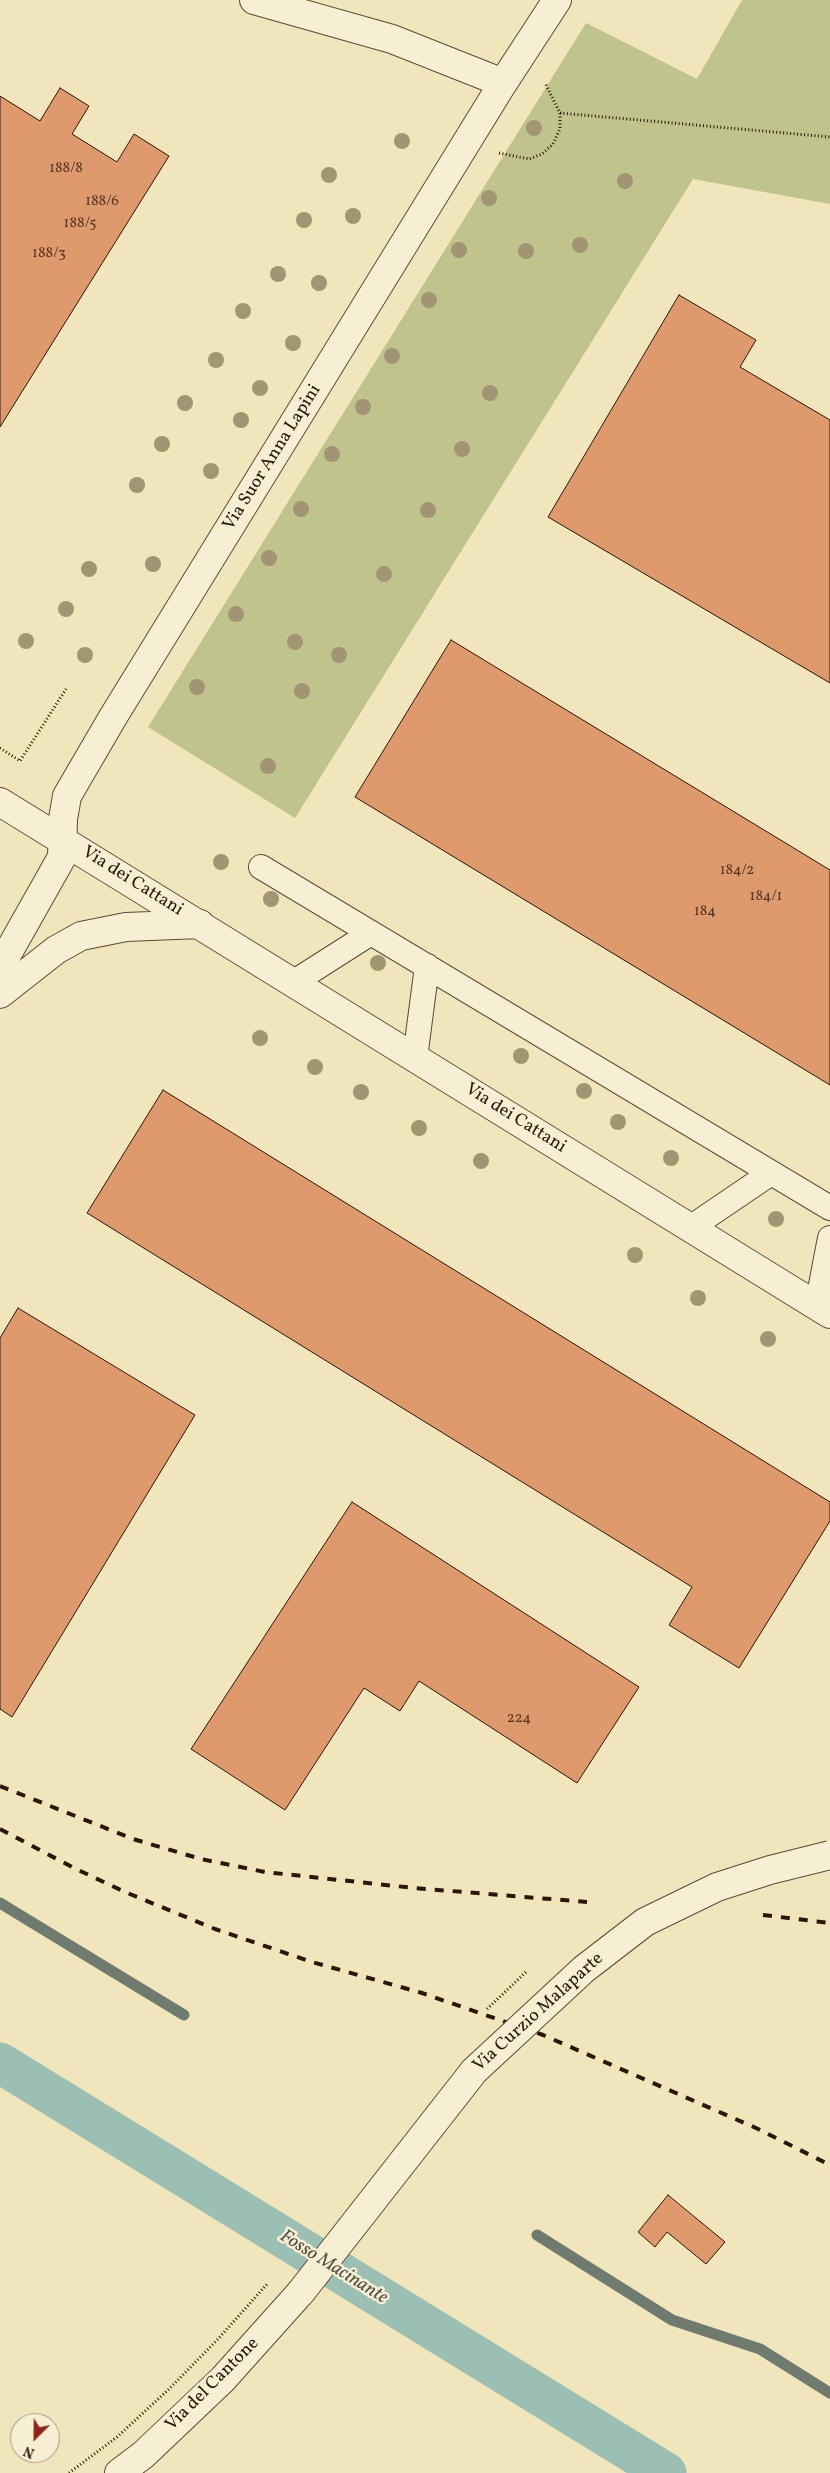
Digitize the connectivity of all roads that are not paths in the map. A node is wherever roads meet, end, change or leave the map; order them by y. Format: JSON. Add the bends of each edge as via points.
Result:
{"nodes":[{"id":1,"x":254,"y":0,"type":"edge"},
{"id":2,"x":557,"y":0,"type":"edge"},
{"id":3,"x":503,"y":83,"type":"junction"},
{"id":4,"x":0,"y":802,"type":"edge"},
{"id":5,"x":64,"y":840,"type":"junction"},
{"id":6,"x":262,"y":867,"type":"dead end"},
{"id":7,"x":200,"y":924,"type":"junction"},
{"id":8,"x":372,"y":933,"type":"junction"},
{"id":9,"x":426,"y":966,"type":"junction"},
{"id":10,"x":0,"y":967,"type":"edge"},
{"id":11,"x":294,"y":982,"type":"junction"},
{"id":12,"x":0,"y":994,"type":"edge"},
{"id":13,"x":415,"y":1058,"type":"junction"},
{"id":14,"x":771,"y":1173,"type":"junction"},
{"id":15,"x":830,"y":1208,"type":"edge"},
{"id":16,"x":690,"y":1228,"type":"junction"},
{"id":17,"x":830,"y":1238,"type":"edge"},
{"id":18,"x":823,"y":1310,"type":"edge"},
{"id":19,"x":830,"y":1855,"type":"edge"},
{"id":20,"x":301,"y":2292,"type":"joint"},
{"id":21,"x":119,"y":2473,"type":"edge"}],
"edges":[{"from":1,"to":3,"type":"street","via":[[392,39]]},
{"from":2,"to":3,"type":"street","name":"Via Suor Anna Lapini"},
{"from":3,"to":5,"type":"street","name":"Via Suor Anna Lapini","via":[[67,796]]},
{"from":4,"to":5,"type":"street","name":"Via dei Cattani"},
{"from":5,"to":7,"type":"street","name":"Via dei Cattani"},
{"from":5,"to":10,"type":"street","name":"Via dei Cattani","via":[[58,865]]},
{"from":6,"to":8,"type":"lane"},
{"from":7,"to":11,"type":"street","name":"Via dei Cattani"},
{"from":7,"to":12,"type":"street","name":"Via dei Cattani","via":[[126,927],[81,936],[56,950]]},
{"from":8,"to":9,"type":"lane"},
{"from":8,"to":11,"type":"lane"},
{"from":9,"to":13,"type":"lane"},
{"from":9,"to":14,"type":"lane"},
{"from":11,"to":13,"type":"street","name":"Via dei Cattani"},
{"from":13,"to":16,"type":"street","name":"Via dei Cattani"},
{"from":14,"to":15,"type":"lane"},
{"from":14,"to":16,"type":"lane"},
{"from":16,"to":18,"type":"street","name":"Via dei Cattani"},
{"from":17,"to":18,"type":"lane"},
{"from":19,"to":20,"type":"street","name":"Via Curzio Malaparte","bridge":true,"via":[[770,1870],[701,1895],[645,1922],[584,1969],[474,2071]]},
{"from":20,"to":21,"type":"street","name":"Via del Cantone","via":[[223,2379],[143,2455]]}]}
